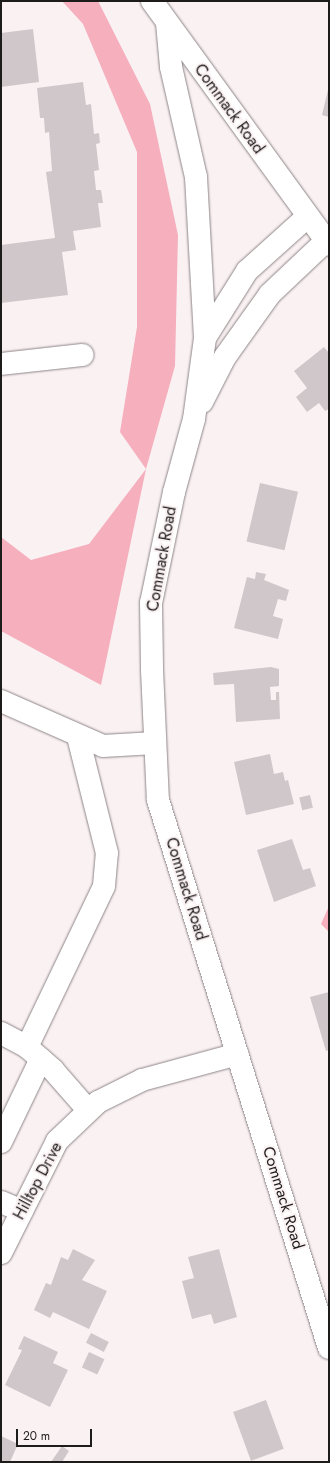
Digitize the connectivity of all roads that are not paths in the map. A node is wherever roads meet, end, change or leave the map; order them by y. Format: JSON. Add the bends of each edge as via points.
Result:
{"nodes":[{"id":1,"x":152,"y":1,"type":"edge"},
{"id":2,"x":167,"y":23,"type":"junction"},
{"id":3,"x":307,"y":217,"type":"junction"},
{"id":4,"x":328,"y":243,"type":"edge"},
{"id":5,"x":205,"y":338,"type":"junction"},
{"id":6,"x":83,"y":355,"type":"dead end"},
{"id":7,"x":1,"y":364,"type":"edge"},
{"id":8,"x":194,"y":418,"type":"junction"},
{"id":9,"x":1,"y":701,"type":"edge"},
{"id":10,"x":78,"y":737,"type":"junction"},
{"id":11,"x":155,"y":742,"type":"junction"},
{"id":12,"x":1,"y":1033,"type":"edge"},
{"id":13,"x":34,"y":1053,"type":"junction"},
{"id":14,"x":238,"y":1054,"type":"junction"},
{"id":15,"x":88,"y":1110,"type":"junction"},
{"id":16,"x":1,"y":1142,"type":"edge"},
{"id":17,"x":1,"y":1202,"type":"edge"},
{"id":18,"x":22,"y":1211,"type":"junction"},
{"id":19,"x":1,"y":1252,"type":"edge"},
{"id":20,"x":329,"y":1348,"type":"edge"}],
"edges":[{"from":1,"to":2,"type":"street","name":"Commack Road"},
{"from":2,"to":3,"type":"street","name":"Commack Road"},
{"from":2,"to":5,"type":"street","via":[[171,67],[196,177]]},
{"from":3,"to":4,"type":"street","name":"Commack Road"},
{"from":3,"to":5,"type":"street","name":"Commack Road","via":[[247,271]]},
{"from":4,"to":8,"type":"street","name":"Commack Road","via":[[270,294],[225,357]]},
{"from":5,"to":8,"type":"street","name":"Commack Road"},
{"from":6,"to":7,"type":"street"},
{"from":8,"to":11,"type":"street","name":"Commack Road","via":[[174,492],[151,604]]},
{"from":9,"to":10,"type":"street"},
{"from":10,"to":11,"type":"street","via":[[104,746]]},
{"from":10,"to":13,"type":"street","via":[[107,852],[104,886]]},
{"from":11,"to":14,"type":"street","name":"Commack Road","via":[[158,800]]},
{"from":12,"to":13,"type":"street"},
{"from":13,"to":15,"type":"street"},
{"from":13,"to":16,"type":"street"},
{"from":14,"to":15,"type":"street","name":"Hilltop Drive","via":[[142,1080],[98,1102]]},
{"from":14,"to":20,"type":"street","name":"Commack Road"},
{"from":15,"to":18,"type":"street","name":"Hilltop Drive","via":[[57,1141]]},
{"from":17,"to":18,"type":"street"},
{"from":18,"to":19,"type":"street","name":"Hilltop Drive"}]}
